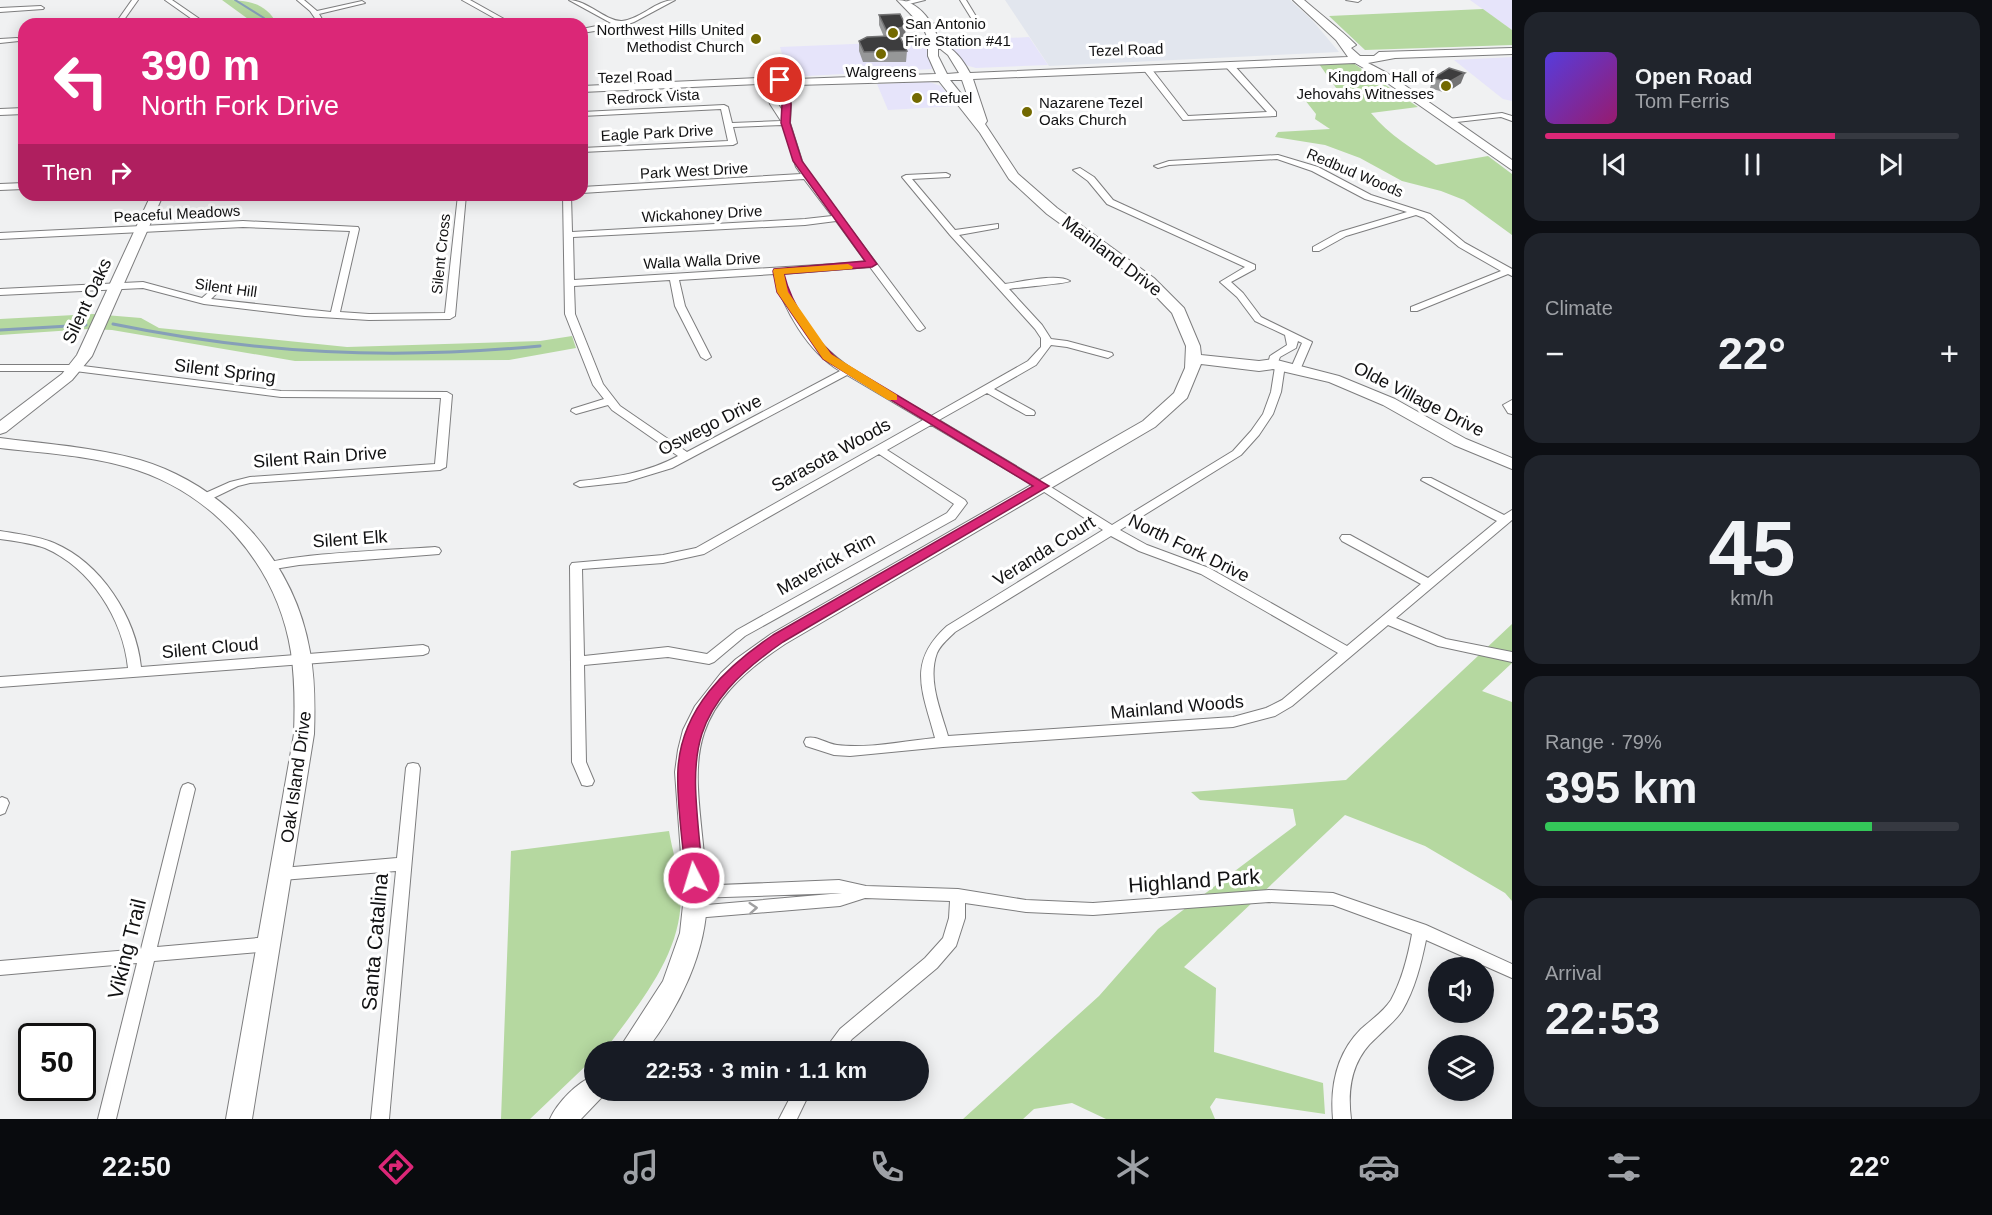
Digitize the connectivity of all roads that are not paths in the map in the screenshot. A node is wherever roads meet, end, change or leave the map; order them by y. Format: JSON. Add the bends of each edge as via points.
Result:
{"nodes":[{"id":1,"x":135,"y":0,"type":"edge"},
{"id":2,"x":168,"y":0,"type":"edge"},
{"id":3,"x":300,"y":0,"type":"edge"},
{"id":4,"x":465,"y":0,"type":"edge"},
{"id":5,"x":572,"y":0,"type":"edge"},
{"id":6,"x":672,"y":0,"type":"edge"},
{"id":7,"x":922,"y":0,"type":"edge"},
{"id":8,"x":963,"y":0,"type":"edge"},
{"id":9,"x":1298,"y":0,"type":"edge"},
{"id":10,"x":1349,"y":0,"type":"edge"},
{"id":11,"x":1358,"y":0,"type":"edge"},
{"id":12,"x":904,"y":1,"type":"edge"},
{"id":13,"x":362,"y":3,"type":"dead end"},
{"id":14,"x":41,"y":8,"type":"dead end"},
{"id":15,"x":0,"y":10,"type":"edge"},
{"id":16,"x":315,"y":13,"type":"junction"},
{"id":17,"x":122,"y":18,"type":"edge"},
{"id":18,"x":195,"y":18,"type":"edge"},
{"id":19,"x":318,"y":18,"type":"edge"},
{"id":20,"x":499,"y":18,"type":"edge"},
{"id":21,"x":620,"y":25,"type":"junction"},
{"id":22,"x":928,"y":26,"type":"junction"},
{"id":23,"x":588,"y":30,"type":"edge"},
{"id":24,"x":933,"y":39,"type":"junction"},
{"id":25,"x":17,"y":40,"type":"dead end"},
{"id":26,"x":0,"y":41,"type":"edge"},
{"id":27,"x":1512,"y":51,"type":"edge"},
{"id":28,"x":1360,"y":57,"type":"junction"},
{"id":29,"x":1228,"y":65,"type":"junction"},
{"id":30,"x":1148,"y":69,"type":"junction"},
{"id":31,"x":964,"y":74,"type":"junction"},
{"id":32,"x":942,"y":75,"type":"junction"},
{"id":33,"x":768,"y":83,"type":"junction"},
{"id":34,"x":781,"y":83,"type":"junction"},
{"id":35,"x":588,"y":89,"type":"edge"},
{"id":36,"x":588,"y":94,"type":"edge"},
{"id":37,"x":18,"y":111,"type":"edge"},
{"id":38,"x":0,"y":112,"type":"edge"},
{"id":39,"x":588,"y":114,"type":"edge"},
{"id":40,"x":0,"y":117,"type":"edge"},
{"id":41,"x":18,"y":117,"type":"edge"},
{"id":42,"x":1512,"y":119,"type":"edge"},
{"id":43,"x":1448,"y":121,"type":"junction"},
{"id":44,"x":786,"y":123,"type":"junction"},
{"id":45,"x":729,"y":125,"type":"junction"},
{"id":46,"x":985,"y":132,"type":"junction"},
{"id":47,"x":588,"y":150,"type":"edge"},
{"id":48,"x":1158,"y":166,"type":"dead end"},
{"id":49,"x":1512,"y":166,"type":"edge"},
{"id":50,"x":1077,"y":170,"type":"dead end"},
{"id":51,"x":946,"y":175,"type":"dead end"},
{"id":52,"x":807,"y":176,"type":"junction"},
{"id":53,"x":18,"y":186,"type":"edge"},
{"id":54,"x":0,"y":187,"type":"edge"},
{"id":55,"x":588,"y":190,"type":"edge"},
{"id":56,"x":155,"y":201,"type":"edge"},
{"id":57,"x":461,"y":201,"type":"edge"},
{"id":58,"x":567,"y":201,"type":"edge"},
{"id":59,"x":1418,"y":212,"type":"junction"},
{"id":60,"x":838,"y":218,"type":"junction"},
{"id":61,"x":995,"y":226,"type":"dead end"},
{"id":62,"x":142,"y":229,"type":"junction"},
{"id":63,"x":953,"y":233,"type":"junction"},
{"id":64,"x":567,"y":235,"type":"junction"},
{"id":65,"x":0,"y":236,"type":"edge"},
{"id":66,"x":1316,"y":249,"type":"dead end"},
{"id":67,"x":872,"y":264,"type":"junction"},
{"id":68,"x":778,"y":271,"type":"junction"},
{"id":69,"x":1510,"y":272,"type":"edge"},
{"id":70,"x":674,"y":277,"type":"junction"},
{"id":71,"x":1065,"y":281,"type":"dead end"},
{"id":72,"x":569,"y":283,"type":"junction"},
{"id":73,"x":117,"y":285,"type":"junction"},
{"id":74,"x":1003,"y":287,"type":"junction"},
{"id":75,"x":217,"y":288,"type":"dead end"},
{"id":76,"x":0,"y":292,"type":"edge"},
{"id":77,"x":204,"y":301,"type":"junction"},
{"id":78,"x":1414,"y":309,"type":"dead end"},
{"id":79,"x":335,"y":315,"type":"junction"},
{"id":80,"x":450,"y":316,"type":"joint"},
{"id":81,"x":920,"y":328,"type":"dead end"},
{"id":82,"x":1289,"y":334,"type":"junction"},
{"id":83,"x":1047,"y":342,"type":"junction"},
{"id":84,"x":1194,"y":354,"type":"junction"},
{"id":85,"x":1108,"y":355,"type":"dead end"},
{"id":86,"x":706,"y":357,"type":"dead end"},
{"id":87,"x":1276,"y":365,"type":"junction"},
{"id":88,"x":0,"y":368,"type":"edge"},
{"id":89,"x":75,"y":368,"type":"junction"},
{"id":90,"x":1296,"y":368,"type":"junction"},
{"id":91,"x":847,"y":370,"type":"junction"},
{"id":92,"x":987,"y":389,"type":"junction"},
{"id":93,"x":609,"y":401,"type":"junction"},
{"id":94,"x":1512,"y":403,"type":"edge"},
{"id":95,"x":576,"y":411,"type":"dead end"},
{"id":96,"x":1512,"y":411,"type":"edge"},
{"id":97,"x":1030,"y":413,"type":"dead end"},
{"id":98,"x":933,"y":421,"type":"junction"},
{"id":99,"x":0,"y":429,"type":"edge"},
{"id":100,"x":0,"y":443,"type":"edge"},
{"id":101,"x":878,"y":449,"type":"junction"},
{"id":102,"x":687,"y":457,"type":"junction"},
{"id":103,"x":1512,"y":464,"type":"edge"},
{"id":104,"x":440,"y":467,"type":"joint"},
{"id":105,"x":1427,"y":480,"type":"dead end"},
{"id":106,"x":579,"y":484,"type":"dead end"},
{"id":107,"x":1042,"y":486,"type":"junction"},
{"id":108,"x":205,"y":498,"type":"junction"},
{"id":109,"x":1508,"y":517,"type":"edge"},
{"id":110,"x":1112,"y":531,"type":"junction"},
{"id":111,"x":0,"y":536,"type":"edge"},
{"id":112,"x":1346,"y":538,"type":"dead end"},
{"id":113,"x":435,"y":551,"type":"dead end"},
{"id":114,"x":268,"y":566,"type":"junction"},
{"id":115,"x":1428,"y":583,"type":"junction"},
{"id":116,"x":1387,"y":619,"type":"junction"},
{"id":117,"x":423,"y":650,"type":"dead end"},
{"id":118,"x":1347,"y":652,"type":"junction"},
{"id":119,"x":1512,"y":657,"type":"edge"},
{"id":120,"x":303,"y":658,"type":"junction"},
{"id":121,"x":577,"y":661,"type":"junction"},
{"id":122,"x":135,"y":673,"type":"junction"},
{"id":123,"x":0,"y":682,"type":"edge"},
{"id":124,"x":811,"y":742,"type":"dead end"},
{"id":125,"x":943,"y":742,"type":"junction"},
{"id":126,"x":413,"y":768,"type":"dead end"},
{"id":127,"x":587,"y":781,"type":"dead end"},
{"id":128,"x":188,"y":789,"type":"dead end"},
{"id":129,"x":404,"y":864,"type":"junction"},
{"id":130,"x":282,"y":874,"type":"junction"},
{"id":131,"x":695,"y":892,"type":"junction"},
{"id":132,"x":866,"y":892,"type":"junction"},
{"id":133,"x":958,"y":895,"type":"junction"},
{"id":134,"x":695,"y":912,"type":"junction"},
{"id":135,"x":1420,"y":930,"type":"junction"},
{"id":136,"x":269,"y":944,"type":"junction"},
{"id":137,"x":147,"y":955,"type":"junction"},
{"id":138,"x":0,"y":968,"type":"edge"},
{"id":139,"x":1512,"y":971,"type":"edge"},
{"id":140,"x":637,"y":1041,"type":"edge"},
{"id":141,"x":840,"y":1041,"type":"edge"},
{"id":142,"x":584,"y":1098,"type":"edge"},
{"id":143,"x":797,"y":1101,"type":"edge"},
{"id":144,"x":107,"y":1119,"type":"edge"},
{"id":145,"x":239,"y":1119,"type":"edge"},
{"id":146,"x":380,"y":1119,"type":"edge"},
{"id":147,"x":563,"y":1119,"type":"edge"},
{"id":148,"x":788,"y":1119,"type":"edge"},
{"id":149,"x":1342,"y":1119,"type":"edge"}],
"edges":[{"from":1,"to":17,"type":"street"},
{"from":2,"to":18,"type":"street"},
{"from":3,"to":16,"type":"street"},
{"from":4,"to":20,"type":"street"},
{"from":5,"to":21,"type":"street"},
{"from":6,"to":21,"type":"street"},
{"from":7,"to":12,"type":"street"},
{"from":8,"to":22,"type":"street","via":[[977,23]]},
{"from":9,"to":28,"type":"main road","via":[[1341,39],[1343,46]]},
{"from":10,"to":11,"type":"street"},
{"from":12,"to":22,"type":"main road"},
{"from":13,"to":16,"type":"street"},
{"from":14,"to":15,"type":"street"},
{"from":16,"to":19,"type":"street"},
{"from":21,"to":23,"type":"street"},
{"from":22,"to":24,"type":"main road","name":"Mainland Drive"},
{"from":24,"to":31,"type":"main road","name":"Mainland Drive","via":[[954,55]]},
{"from":24,"to":32,"type":"main road","name":"Mainland Drive","via":[[933,56]]},
{"from":25,"to":26,"type":"street"},
{"from":27,"to":28,"type":"main road","name":"Tezel Road"},
{"from":28,"to":29,"type":"main road","name":"Tezel Road"},
{"from":28,"to":31,"type":"main road","name":"Tezel Road"},
{"from":28,"to":43,"type":"main road","via":[[1368,68]]},
{"from":29,"to":30,"type":"main road","name":"Tezel Road"},
{"from":29,"to":30,"type":"street","via":[[1273,114],[1186,118]]},
{"from":30,"to":31,"type":"main road","name":"Tezel Road"},
{"from":31,"to":32,"type":"main road","name":"Tezel Road"},
{"from":31,"to":46,"type":"main road","name":"Mainland Drive"},
{"from":32,"to":34,"type":"main road","name":"Tezel Road"},
{"from":32,"to":46,"type":"main road","name":"Mainland Drive"},
{"from":33,"to":34,"type":"main road","name":"Tezel Road"},
{"from":33,"to":35,"type":"main road","name":"Tezel Road"},
{"from":33,"to":36,"type":"main road","name":"Tezel Road"},
{"from":33,"to":44,"type":"street","via":[[774,105]]},
{"from":34,"to":44,"type":"street","via":[[787,104]]},
{"from":37,"to":38,"type":"main road"},
{"from":39,"to":45,"type":"street","name":"Redrock Vista","via":[[724,107]]},
{"from":40,"to":41,"type":"main road"},
{"from":42,"to":43,"type":"street","via":[[1502,115]]},
{"from":43,"to":49,"type":"main road"},
{"from":44,"to":45,"type":"street"},
{"from":44,"to":52,"type":"street","via":[[797,161]]},
{"from":45,"to":47,"type":"street","name":"Eagle Park Drive","via":[[733,143]]},
{"from":46,"to":84,"type":"main road","name":"Mainland Drive","via":[[1005,165],[1029,192],[1169,300],[1186,324]]},
{"from":48,"to":59,"type":"street","name":"Redbud Woods","via":[[1278,158],[1327,174],[1378,201]]},
{"from":50,"to":82,"type":"street","via":[[1091,179],[1110,202],[1252,267],[1225,282],[1258,319]]},
{"from":51,"to":63,"type":"street","via":[[906,177]]},
{"from":52,"to":55,"type":"street","name":"Park West Drive"},
{"from":52,"to":60,"type":"street"},
{"from":53,"to":54,"type":"street"},
{"from":56,"to":62,"type":"main road","name":"Silent Oaks"},
{"from":57,"to":80,"type":"street","name":"Silent Cross"},
{"from":58,"to":64,"type":"street"},
{"from":59,"to":66,"type":"street","via":[[1343,234]]},
{"from":59,"to":69,"type":"street","name":"Redbud Woods"},
{"from":60,"to":64,"type":"street","name":"Wickahoney Drive"},
{"from":60,"to":67,"type":"street"},
{"from":61,"to":63,"type":"street"},
{"from":62,"to":65,"type":"street","name":"Peaceful Meadows"},
{"from":62,"to":73,"type":"main road","name":"Silent Oaks"},
{"from":62,"to":79,"type":"street","name":"Peaceful Meadows","via":[[264,224],[355,229]]},
{"from":63,"to":74,"type":"street"},
{"from":64,"to":72,"type":"street"},
{"from":67,"to":68,"type":"street","name":"Walla Walla Drive"},
{"from":67,"to":81,"type":"street"},
{"from":68,"to":70,"type":"street","name":"Walla Walla Drive"},
{"from":68,"to":91,"type":"street","name":"North Fork Drive","via":[[783,292],[816,344]]},
{"from":69,"to":78,"type":"street"},
{"from":70,"to":72,"type":"street","name":"Walla Walla Drive"},
{"from":70,"to":86,"type":"street","via":[[680,306]]},
{"from":71,"to":74,"type":"street"},
{"from":72,"to":93,"type":"street","via":[[572,320],[598,385]]},
{"from":73,"to":76,"type":"street","name":"Silent Hill"},
{"from":73,"to":77,"type":"street","name":"Silent Hill","via":[[150,286]]},
{"from":73,"to":89,"type":"main road","name":"Silent Oaks"},
{"from":74,"to":83,"type":"street","via":[[1039,327]]},
{"from":75,"to":77,"type":"street"},
{"from":77,"to":79,"type":"street","name":"Silent Hill"},
{"from":79,"to":80,"type":"street","name":"Silent Hill"},
{"from":82,"to":87,"type":"street","via":[[1292,346],[1275,356]]},
{"from":82,"to":90,"type":"street","via":[[1307,342]]},
{"from":83,"to":85,"type":"street"},
{"from":83,"to":92,"type":"street","name":"Sarasota Woods","via":[[1032,363]]},
{"from":84,"to":87,"type":"main road","name":"Olde Village Drive","via":[[1259,366]]},
{"from":84,"to":107,"type":"main road","via":[[1189,381],[1159,417]]},
{"from":87,"to":90,"type":"main road","name":"Olde Village Drive"},
{"from":87,"to":110,"type":"street","name":"Veranda Court","via":[[1278,387],[1269,412],[1249,441],[1220,464]]},
{"from":88,"to":89,"type":"street","name":"Silent Spring"},
{"from":89,"to":99,"type":"main road","name":"Silent Oaks"},
{"from":89,"to":104,"type":"street","name":"Silent Spring","via":[[281,394],[447,395]]},
{"from":90,"to":103,"type":"main road","name":"Olde Village Drive","via":[[1371,394],[1460,442]]},
{"from":91,"to":98,"type":"street","name":"North Fork Drive"},
{"from":91,"to":102,"type":"street","name":"Oswego Drive"},
{"from":92,"to":97,"type":"street"},
{"from":92,"to":98,"type":"street","name":"Sarasota Woods"},
{"from":93,"to":95,"type":"street"},
{"from":93,"to":102,"type":"street"},
{"from":94,"to":96,"type":"street","via":[[1508,405]]},
{"from":98,"to":101,"type":"street","name":"Sarasota Woods"},
{"from":98,"to":107,"type":"street","name":"North Fork Drive"},
{"from":100,"to":108,"type":"main road","name":"Oak Island Drive","via":[[125,462],[173,478]]},
{"from":101,"to":121,"type":"street","name":"Sarasota Woods","via":[[700,551],[663,559],[576,566]]},
{"from":101,"to":121,"type":"street","name":"Maverick Rim","via":[[961,503],[951,516],[741,633],[709,659],[668,652]]},
{"from":102,"to":106,"type":"street","name":"Oswego Drive","via":[[641,476]]},
{"from":104,"to":108,"type":"street","name":"Silent Rain Drive","via":[[250,480]]},
{"from":105,"to":109,"type":"street"},
{"from":107,"to":110,"type":"street","name":"North Fork Drive"},
{"from":107,"to":131,"type":"main road","via":[[770,643],[722,684],[702,711],[688,749],[686,778]]},
{"from":108,"to":114,"type":"main road","name":"Oak Island Drive","via":[[250,541]]},
{"from":109,"to":115,"type":"street","name":"Mainland Woods"},
{"from":110,"to":118,"type":"street","name":"North Fork Drive","via":[[1143,548],[1205,571]]},
{"from":110,"to":125,"type":"street","name":"Veranda Court","via":[[936,642],[926,671]]},
{"from":111,"to":122,"type":"street","via":[[53,547],[80,564],[122,619],[135,657]]},
{"from":112,"to":115,"type":"street"},
{"from":113,"to":114,"type":"street","name":"Silent Elk"},
{"from":114,"to":120,"type":"main road","name":"Oak Island Drive","via":[[292,611]]},
{"from":115,"to":116,"type":"street","name":"Mainland Woods"},
{"from":116,"to":118,"type":"street","name":"Mainland Woods"},
{"from":116,"to":119,"type":"street","via":[[1436,641]]},
{"from":117,"to":120,"type":"street","name":"Silent Cloud"},
{"from":118,"to":125,"type":"street","name":"Mainland Woods","via":[[1287,704],[1252,718]]},
{"from":120,"to":122,"type":"street","name":"Silent Cloud"},
{"from":120,"to":130,"type":"main road","name":"Oak Island Drive","via":[[305,724]]},
{"from":121,"to":127,"type":"street","name":"Sarasota Woods","via":[[579,762]]},
{"from":122,"to":123,"type":"street","name":"Silent Cloud"},
{"from":124,"to":125,"type":"street","name":"Mainland Woods","via":[[850,751]]},
{"from":126,"to":129,"type":"street","name":"Santa Catalina"},
{"from":128,"to":137,"type":"street","name":"Viking Trail"},
{"from":129,"to":130,"type":"street"},
{"from":129,"to":146,"type":"street","name":"Santa Catalina"},
{"from":130,"to":136,"type":"main road","name":"Oak Island Drive"},
{"from":131,"to":132,"type":"street","name":"Highland Park","via":[[839,886]]},
{"from":131,"to":134,"type":"main road"},
{"from":132,"to":133,"type":"street","name":"Highland Park"},
{"from":134,"to":132,"type":"street","name":"Highland Park","one_way":true,"via":[[840,900]]},
{"from":133,"to":135,"type":"street","name":"Highland Park","via":[[1026,906],[1093,909],[1298,896],[1334,899]]},
{"from":133,"to":141,"type":"street","via":[[950,941],[931,963]]},
{"from":134,"to":140,"type":"main road","via":[[690,942],[671,990]]},
{"from":135,"to":139,"type":"street","name":"Highland Park"},
{"from":135,"to":149,"type":"street","via":[[1414,962],[1399,1001],[1360,1042],[1348,1064],[1341,1095]]},
{"from":136,"to":137,"type":"street"},
{"from":136,"to":145,"type":"main road","name":"Oak Island Drive"},
{"from":137,"to":138,"type":"street"},
{"from":137,"to":144,"type":"street","name":"Viking Trail"},
{"from":142,"to":147,"type":"main road"},
{"from":143,"to":148,"type":"street"}]}
